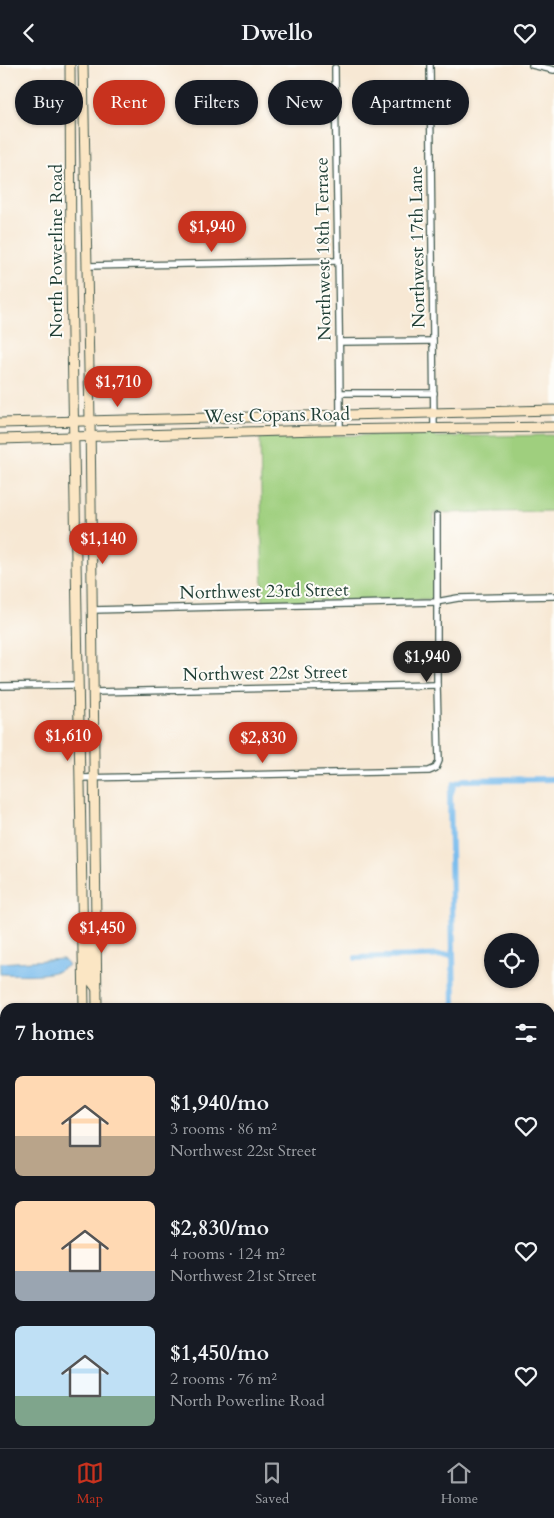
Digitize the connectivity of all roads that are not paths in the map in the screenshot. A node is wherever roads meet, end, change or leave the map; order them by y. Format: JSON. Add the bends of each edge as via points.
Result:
{"nodes":[{"id":1,"x":70,"y":65,"type":"edge"},
{"id":2,"x":83,"y":65,"type":"edge"},
{"id":3,"x":431,"y":65,"type":"edge"},
{"id":4,"x":532,"y":65,"type":"edge"},
{"id":5,"x":335,"y":68,"type":"dead end"},
{"id":6,"x":554,"y":70,"type":"edge"},
{"id":7,"x":71,"y":164,"type":"junction"},
{"id":8,"x":86,"y":196,"type":"junction"},
{"id":9,"x":338,"y":261,"type":"junction"},
{"id":10,"x":87,"y":266,"type":"junction"},
{"id":11,"x":433,"y":341,"type":"junction"},
{"id":12,"x":340,"y":342,"type":"junction"},
{"id":13,"x":340,"y":393,"type":"junction"},
{"id":14,"x":434,"y":393,"type":"junction"},
{"id":15,"x":554,"y":410,"type":"edge"},
{"id":16,"x":434,"y":413,"type":"junction"},
{"id":17,"x":340,"y":415,"type":"junction"},
{"id":18,"x":90,"y":420,"type":"junction"},
{"id":19,"x":74,"y":421,"type":"junction"},
{"id":20,"x":0,"y":423,"type":"edge"},
{"id":21,"x":554,"y":427,"type":"edge"},
{"id":22,"x":434,"y":428,"type":"junction"},
{"id":23,"x":340,"y":429,"type":"junction"},
{"id":24,"x":89,"y":436,"type":"junction"},
{"id":25,"x":73,"y":437,"type":"junction"},
{"id":26,"x":0,"y":439,"type":"edge"},
{"id":27,"x":437,"y":516,"type":"dead end"},
{"id":28,"x":554,"y":597,"type":"edge"},
{"id":29,"x":436,"y":602,"type":"junction"},
{"id":30,"x":77,"y":610,"type":"junction"},
{"id":31,"x":92,"y":610,"type":"junction"},
{"id":32,"x":92,"y":626,"type":"junction"},
{"id":33,"x":78,"y":685,"type":"junction"},
{"id":34,"x":437,"y":685,"type":"junction"},
{"id":35,"x":0,"y":686,"type":"edge"},
{"id":36,"x":93,"y":692,"type":"junction"},
{"id":37,"x":80,"y":778,"type":"junction"},
{"id":38,"x":94,"y":778,"type":"junction"},
{"id":39,"x":83,"y":940,"type":"junction"},
{"id":40,"x":97,"y":989,"type":"junction"},
{"id":41,"x":84,"y":1003,"type":"edge"},
{"id":42,"x":97,"y":1003,"type":"edge"}],
"edges":[{"from":1,"to":7,"type":"main road","name":"North Powerline Road"},
{"from":2,"to":8,"type":"main road","name":"North Powerline Road"},
{"from":3,"to":11,"type":"street","name":"Northwest 17th Lane"},
{"from":4,"to":6,"type":"street"},
{"from":5,"to":9,"type":"street","name":"Northwest 18th Terrace"},
{"from":7,"to":8,"type":"main road","via":[[79,189]]},
{"from":7,"to":19,"type":"main road","name":"North Powerline Road"},
{"from":8,"to":10,"type":"main road","name":"North Powerline Road"},
{"from":9,"to":10,"type":"street"},
{"from":9,"to":12,"type":"street","name":"Northwest 18th Terrace"},
{"from":10,"to":18,"type":"main road","name":"North Powerline Road"},
{"from":11,"to":12,"type":"street"},
{"from":11,"to":14,"type":"street","name":"Northwest 17th Lane"},
{"from":12,"to":13,"type":"street","name":"Northwest 18th Terrace"},
{"from":13,"to":14,"type":"street"},
{"from":13,"to":17,"type":"street","name":"Northwest 18th Terrace"},
{"from":14,"to":16,"type":"street","name":"Northwest 17th Lane"},
{"from":15,"to":16,"type":"main road","name":"West Copans Road"},
{"from":16,"to":17,"type":"main road","name":"West Copans Road"},
{"from":16,"to":22,"type":"street","name":"Northwest 17th Lane"},
{"from":17,"to":18,"type":"main road","name":"West Copans Road"},
{"from":17,"to":23,"type":"street","name":"Northwest 18th Terrace"},
{"from":18,"to":19,"type":"main road","name":"West Copans Road"},
{"from":18,"to":24,"type":"main road","name":"North Powerline Road"},
{"from":19,"to":20,"type":"main road","name":"West Copans Road"},
{"from":19,"to":25,"type":"main road","name":"North Powerline Road"},
{"from":21,"to":22,"type":"main road","name":"West Copans Road"},
{"from":22,"to":23,"type":"main road","name":"West Copans Road"},
{"from":23,"to":24,"type":"main road","name":"West Copans Road"},
{"from":24,"to":25,"type":"main road","name":"West Copans Road"},
{"from":24,"to":31,"type":"main road","name":"North Powerline Road"},
{"from":25,"to":26,"type":"main road","name":"West Copans Road"},
{"from":25,"to":30,"type":"main road","name":"North Powerline Road"},
{"from":27,"to":29,"type":"street"},
{"from":28,"to":29,"type":"street","name":"Northwest 23rd Street","via":[[458,598]]},
{"from":29,"to":31,"type":"street","name":"Northwest 23rd Street"},
{"from":29,"to":34,"type":"street"},
{"from":30,"to":32,"type":"main road","via":[[85,614]]},
{"from":30,"to":33,"type":"main road","name":"North Powerline Road"},
{"from":31,"to":32,"type":"main road","name":"North Powerline Road"},
{"from":32,"to":36,"type":"main road","name":"North Powerline Road"},
{"from":33,"to":35,"type":"street"},
{"from":33,"to":37,"type":"main road","name":"North Powerline Road"},
{"from":34,"to":36,"type":"street","name":"Northwest 22st Street"},
{"from":34,"to":38,"type":"street","via":[[439,761],[436,768],[429,771]]},
{"from":36,"to":38,"type":"main road","name":"North Powerline Road"},
{"from":37,"to":38,"type":"street"},
{"from":37,"to":39,"type":"main road","name":"North Powerline Road"},
{"from":38,"to":40,"type":"main road","name":"North Powerline Road"},
{"from":39,"to":40,"type":"main road","via":[[89,945],[91,981]]},
{"from":39,"to":41,"type":"main road","name":"North Powerline Road"},
{"from":40,"to":42,"type":"main road","name":"North Powerline Road"}]}
